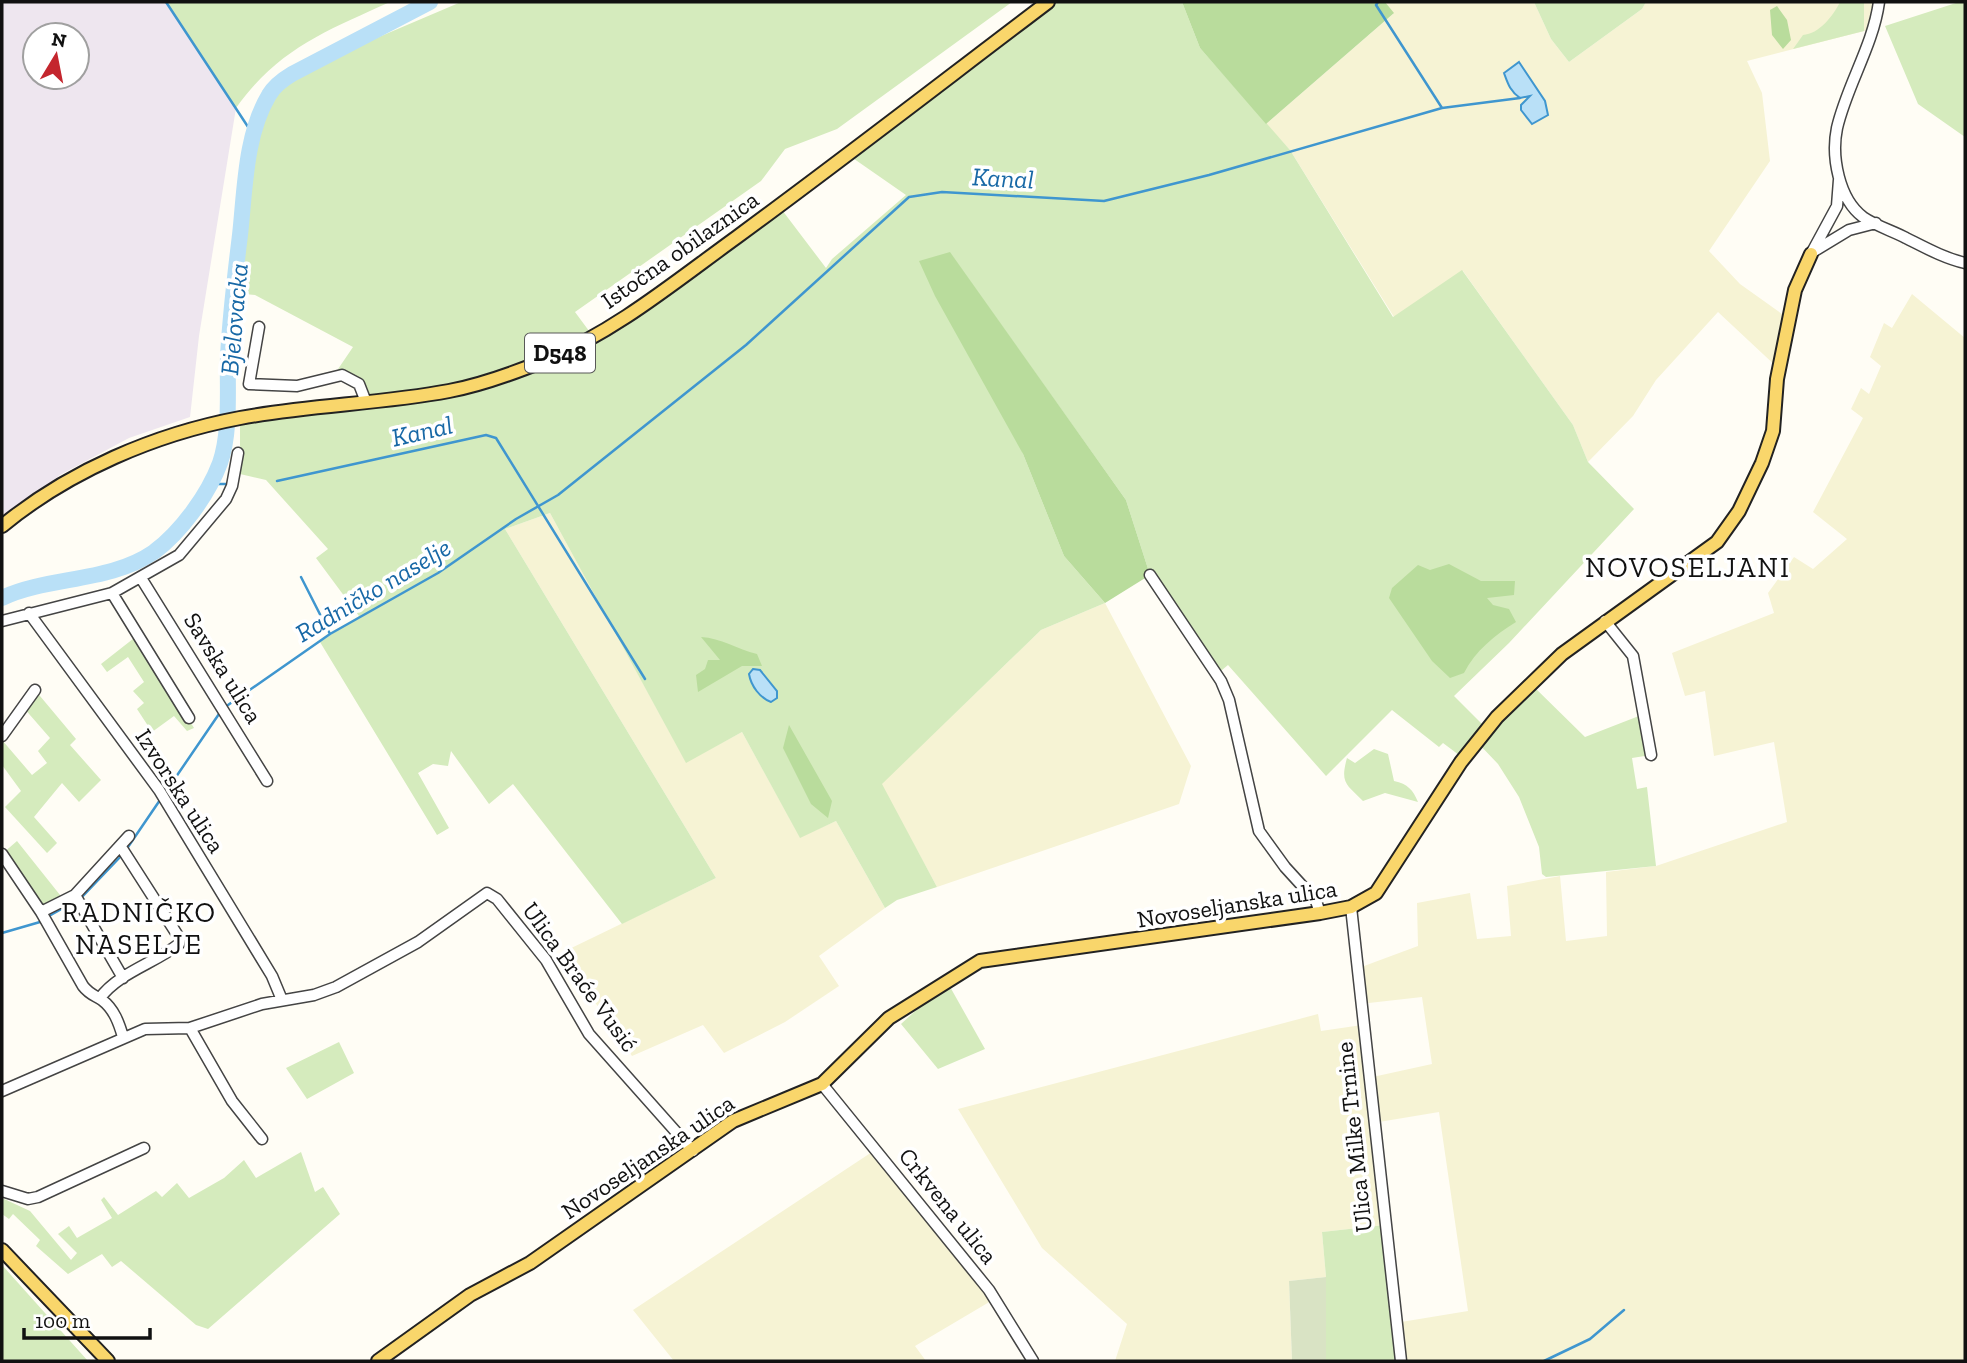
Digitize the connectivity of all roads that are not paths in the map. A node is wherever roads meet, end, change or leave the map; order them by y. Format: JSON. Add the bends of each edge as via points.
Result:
{"nodes":[{"id":1,"x":1048,"y":2,"type":"edge"},
{"id":2,"x":1879,"y":2,"type":"edge"},
{"id":3,"x":1839,"y":178,"type":"junction"},
{"id":4,"x":1877,"y":223,"type":"junction"},
{"id":5,"x":1811,"y":254,"type":"junction"},
{"id":6,"x":1965,"y":263,"type":"edge"},
{"id":7,"x":259,"y":327,"type":"dead end"},
{"id":8,"x":366,"y":402,"type":"junction"},
{"id":9,"x":238,"y":453,"type":"dead end"},
{"id":10,"x":2,"y":526,"type":"edge"},
{"id":11,"x":1150,"y":575,"type":"dead end"},
{"id":12,"x":141,"y":578,"type":"junction"},
{"id":13,"x":112,"y":593,"type":"junction"},
{"id":14,"x":29,"y":613,"type":"junction"},
{"id":15,"x":2,"y":621,"type":"edge"},
{"id":16,"x":1605,"y":621,"type":"junction"},
{"id":17,"x":35,"y":690,"type":"dead end"},
{"id":18,"x":189,"y":718,"type":"dead end"},
{"id":19,"x":2,"y":736,"type":"edge"},
{"id":20,"x":1651,"y":755,"type":"dead end"},
{"id":21,"x":267,"y":781,"type":"dead end"},
{"id":22,"x":130,"y":836,"type":"dead end"},
{"id":23,"x":121,"y":847,"type":"junction"},
{"id":24,"x":2,"y":854,"type":"edge"},
{"id":25,"x":75,"y":895,"type":"junction"},
{"id":26,"x":1351,"y":907,"type":"junction"},
{"id":27,"x":41,"y":912,"type":"junction"},
{"id":28,"x":1320,"y":913,"type":"junction"},
{"id":29,"x":124,"y":978,"type":"junction"},
{"id":30,"x":100,"y":998,"type":"junction"},
{"id":31,"x":282,"y":1000,"type":"junction"},
{"id":32,"x":190,"y":1028,"type":"junction"},
{"id":33,"x":123,"y":1037,"type":"junction"},
{"id":34,"x":822,"y":1084,"type":"junction"},
{"id":35,"x":2,"y":1091,"type":"edge"},
{"id":36,"x":262,"y":1139,"type":"dead end"},
{"id":37,"x":144,"y":1148,"type":"dead end"},
{"id":38,"x":693,"y":1151,"type":"junction"},
{"id":39,"x":2,"y":1191,"type":"edge"},
{"id":40,"x":2,"y":1250,"type":"edge"},
{"id":41,"x":108,"y":1361,"type":"edge"},
{"id":42,"x":378,"y":1361,"type":"edge"},
{"id":43,"x":1033,"y":1361,"type":"edge"},
{"id":44,"x":1401,"y":1361,"type":"edge"}],
"edges":[{"from":1,"to":8,"type":"main road","name":"Istočna obilaznica","number":"D548","via":[[779,206],[635,312],[593,337],[499,378],[450,391]]},
{"from":2,"to":3,"type":"street","via":[[1877,21],[1837,129]]},
{"from":3,"to":4,"type":"street","via":[[1850,203]]},
{"from":3,"to":5,"type":"street","via":[[1837,206]]},
{"from":4,"to":5,"type":"street","via":[[1849,230]]},
{"from":4,"to":6,"type":"street","via":[[1944,258]]},
{"from":5,"to":16,"type":"main road","name":"Novoseljanska ulica","via":[[1793,300],[1777,379],[1773,431],[1739,511],[1717,542]]},
{"from":7,"to":8,"type":"street","via":[[249,384],[297,386],[342,375],[359,384]]},
{"from":8,"to":10,"type":"main road","name":"Istočna obilaznica","number":"D548","via":[[240,418],[179,433],[100,464]]},
{"from":9,"to":12,"type":"street","via":[[232,486],[213,517],[179,555]]},
{"from":11,"to":28,"type":"street","via":[[1221,681],[1259,831],[1316,901]]},
{"from":12,"to":13,"type":"street"},
{"from":12,"to":21,"type":"street","name":"Savska ulica"},
{"from":13,"to":14,"type":"street"},
{"from":13,"to":18,"type":"street"},
{"from":14,"to":15,"type":"street"},
{"from":14,"to":31,"type":"street","name":"Izvorska ulica","via":[[159,790],[272,976]]},
{"from":16,"to":20,"type":"street","via":[[1633,656]]},
{"from":16,"to":26,"type":"main road","name":"Novoseljanska ulica","via":[[1562,653],[1497,717],[1461,762],[1376,893]]},
{"from":17,"to":19,"type":"street"},
{"from":22,"to":23,"type":"street"},
{"from":23,"to":25,"type":"street"},
{"from":23,"to":29,"type":"street","via":[[180,939],[179,944]]},
{"from":24,"to":27,"type":"street"},
{"from":25,"to":27,"type":"street"},
{"from":25,"to":29,"type":"street"},
{"from":26,"to":28,"type":"main road","name":"Novoseljanska ulica"},
{"from":26,"to":44,"type":"street","name":"Ulica Milke Trnine"},
{"from":27,"to":30,"type":"street","via":[[83,986]]},
{"from":28,"to":34,"type":"main road","name":"Novoseljanska ulica","via":[[980,961],[889,1018]]},
{"from":29,"to":30,"type":"street"},
{"from":30,"to":33,"type":"street","via":[[117,1019]]},
{"from":31,"to":32,"type":"street"},
{"from":31,"to":38,"type":"street","name":"Ulica Braće Vusić","via":[[339,985],[418,942],[487,894],[497,899],[546,960],[589,1034]]},
{"from":32,"to":33,"type":"street","via":[[159,1027]]},
{"from":32,"to":36,"type":"street","via":[[232,1101]]},
{"from":33,"to":35,"type":"street"},
{"from":34,"to":38,"type":"main road","name":"Novoseljanska ulica","via":[[733,1121]]},
{"from":34,"to":43,"type":"street","name":"Crkvena ulica","via":[[989,1290]]},
{"from":37,"to":39,"type":"street","via":[[38,1197],[28,1199]]},
{"from":38,"to":42,"type":"main road","name":"Novoseljanska ulica"},
{"from":40,"to":41,"type":"main road"}]}
